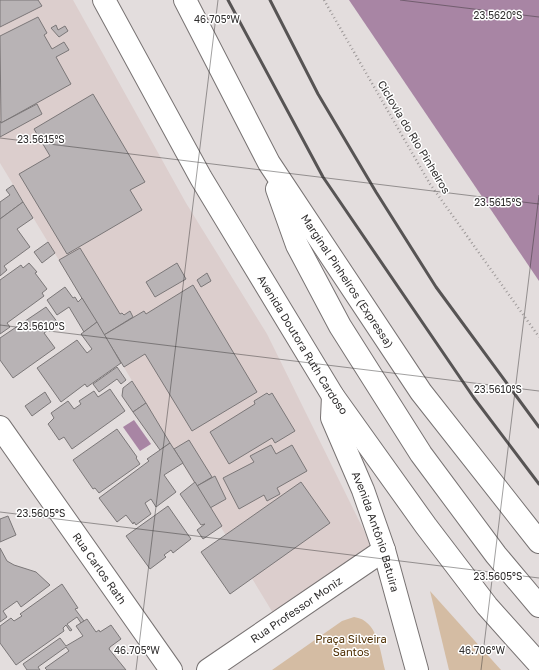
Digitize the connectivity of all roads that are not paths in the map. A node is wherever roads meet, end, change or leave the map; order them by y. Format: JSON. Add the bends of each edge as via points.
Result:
{"nodes":[{"id":1,"x":104,"y":0,"type":"edge"},
{"id":2,"x":185,"y":0,"type":"edge"},
{"id":3,"x":269,"y":163,"type":"junction"},
{"id":4,"x":333,"y":396,"type":"junction"},
{"id":5,"x":0,"y":427,"type":"edge"},
{"id":6,"x":539,"y":542,"type":"edge"},
{"id":7,"x":384,"y":550,"type":"junction"},
{"id":8,"x":539,"y":606,"type":"edge"},
{"id":9,"x":539,"y":664,"type":"edge"},
{"id":10,"x":171,"y":670,"type":"edge"},
{"id":11,"x":208,"y":670,"type":"edge"},
{"id":12,"x":417,"y":670,"type":"edge"}],
"edges":[{"from":1,"to":4,"type":"main road","name":"Avenida Doutora Ruth Cardoso","via":[[200,178]]},
{"from":2,"to":3,"type":"main road","name":"Marginal Pinheiros (Expressa)"},
{"from":3,"to":6,"type":"main road","name":"Marginal Pinheiros (Expressa)","via":[[421,392]]},
{"from":3,"to":8,"type":"main road","via":[[297,245],[340,326],[421,454],[496,555]]},
{"from":4,"to":7,"type":"main road","name":"Avenida Antônio Batuira","via":[[332,418],[363,490]]},
{"from":4,"to":9,"type":"main road","name":"Avenida Doutora Ruth Cardoso","via":[[487,606]]},
{"from":5,"to":10,"type":"main road","name":"Rua Carlos Rath"},
{"from":7,"to":11,"type":"main road","name":"Rua Professor Moniz"},
{"from":7,"to":12,"type":"main road","name":"Avenida Antônio Batuira"}]}
